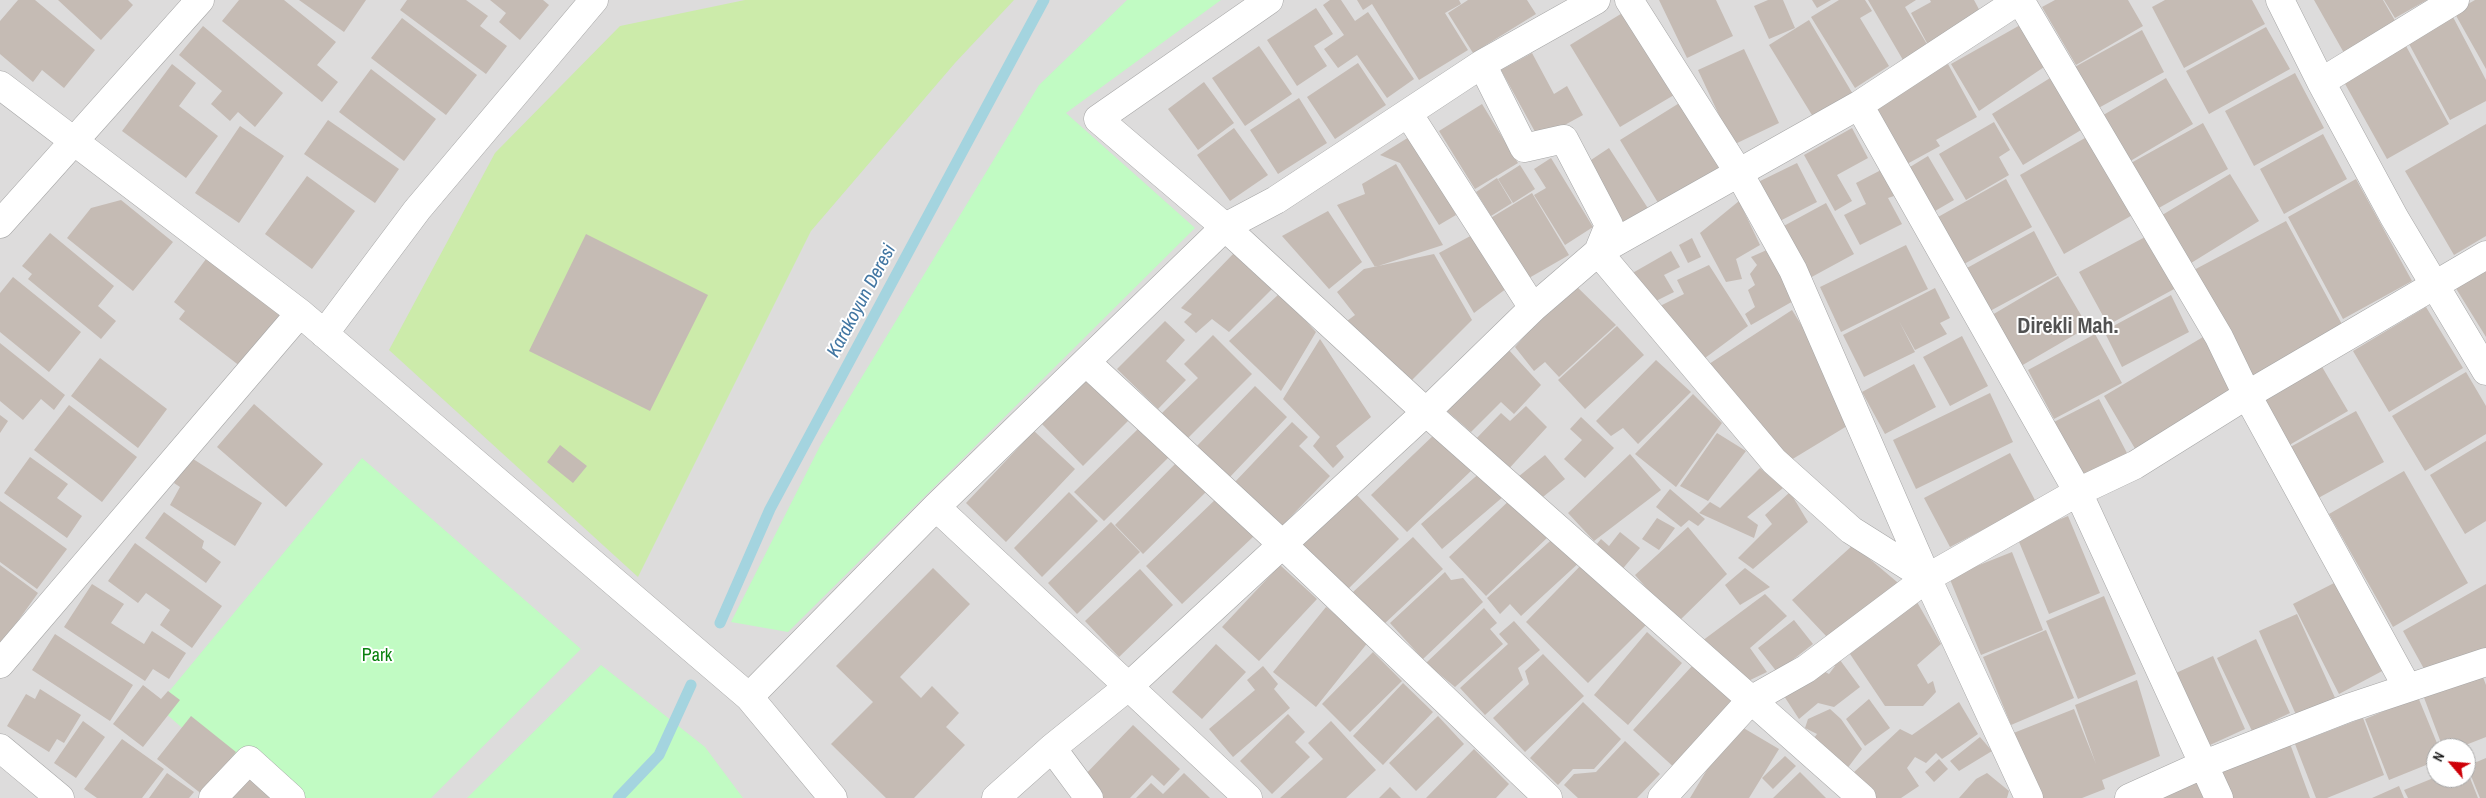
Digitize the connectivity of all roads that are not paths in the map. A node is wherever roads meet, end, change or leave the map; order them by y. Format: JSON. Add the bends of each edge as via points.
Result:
{"nodes":[{"id":1,"x":200,"y":0,"type":"edge"},
{"id":2,"x":594,"y":0,"type":"edge"},
{"id":3,"x":1269,"y":0,"type":"edge"},
{"id":4,"x":1596,"y":0,"type":"edge"},
{"id":5,"x":1629,"y":0,"type":"edge"},
{"id":6,"x":2019,"y":0,"type":"edge"},
{"id":7,"x":2280,"y":0,"type":"edge"},
{"id":8,"x":2455,"y":0,"type":"edge"},
{"id":9,"x":1482,"y":64,"type":"junction"},
{"id":10,"x":2321,"y":82,"type":"junction"},
{"id":11,"x":0,"y":84,"type":"edge"},
{"id":12,"x":1859,"y":105,"type":"junction"},
{"id":13,"x":1408,"y":113,"type":"junction"},
{"id":14,"x":75,"y":143,"type":"junction"},
{"id":15,"x":1740,"y":173,"type":"junction"},
{"id":16,"x":0,"y":224,"type":"edge"},
{"id":17,"x":1225,"y":227,"type":"junction"},
{"id":18,"x":1598,"y":252,"type":"junction"},
{"id":19,"x":2486,"y":255,"type":"edge"},
{"id":20,"x":2436,"y":285,"type":"junction"},
{"id":21,"x":1532,"y":308,"type":"junction"},
{"id":22,"x":300,"y":313,"type":"junction"},
{"id":23,"x":324,"y":334,"type":"junction"},
{"id":24,"x":1087,"y":363,"type":"junction"},
{"id":25,"x":2486,"y":371,"type":"edge"},
{"id":26,"x":2247,"y":396,"type":"junction"},
{"id":27,"x":1426,"y":412,"type":"junction"},
{"id":28,"x":2078,"y":492,"type":"junction"},
{"id":29,"x":936,"y":507,"type":"junction"},
{"id":30,"x":1283,"y":545,"type":"junction"},
{"id":31,"x":1928,"y":578,"type":"junction"},
{"id":32,"x":2486,"y":662,"type":"edge"},
{"id":33,"x":0,"y":664,"type":"edge"},
{"id":34,"x":1129,"y":686,"type":"junction"},
{"id":35,"x":2407,"y":687,"type":"junction"},
{"id":36,"x":749,"y":697,"type":"junction"},
{"id":37,"x":1751,"y":700,"type":"junction"},
{"id":38,"x":0,"y":748,"type":"edge"},
{"id":39,"x":1052,"y":748,"type":"junction"},
{"id":40,"x":2202,"y":765,"type":"junction"},
{"id":41,"x":60,"y":798,"type":"edge"},
{"id":42,"x":213,"y":798,"type":"edge"},
{"id":43,"x":291,"y":798,"type":"edge"},
{"id":44,"x":833,"y":798,"type":"edge"},
{"id":45,"x":996,"y":798,"type":"edge"},
{"id":46,"x":1089,"y":798,"type":"edge"},
{"id":47,"x":1248,"y":798,"type":"edge"},
{"id":48,"x":1548,"y":798,"type":"edge"},
{"id":49,"x":1662,"y":798,"type":"edge"},
{"id":50,"x":1862,"y":798,"type":"edge"},
{"id":51,"x":2028,"y":798,"type":"edge"},
{"id":52,"x":2129,"y":798,"type":"edge"},
{"id":53,"x":2219,"y":798,"type":"edge"}],
"edges":[{"from":1,"to":14,"type":"street"},
{"from":2,"to":23,"type":"street","via":[[417,210]]},
{"from":3,"to":17,"type":"street","via":[[1098,119]]},
{"from":4,"to":9,"type":"street"},
{"from":5,"to":15,"type":"street"},
{"from":6,"to":12,"type":"street"},
{"from":6,"to":26,"type":"street","via":[[2219,337]]},
{"from":7,"to":10,"type":"street"},
{"from":8,"to":10,"type":"street"},
{"from":9,"to":13,"type":"street"},
{"from":9,"to":18,"type":"street","via":[[1524,148],[1564,139],[1609,225]]},
{"from":10,"to":20,"type":"street","via":[[2394,217]]},
{"from":11,"to":14,"type":"street"},
{"from":12,"to":15,"type":"street"},
{"from":12,"to":28,"type":"street"},
{"from":13,"to":17,"type":"street","via":[[1276,200]]},
{"from":13,"to":21,"type":"street"},
{"from":14,"to":16,"type":"street"},
{"from":14,"to":22,"type":"street"},
{"from":15,"to":18,"type":"street"},
{"from":15,"to":31,"type":"street","via":[[1793,270]]},
{"from":17,"to":24,"type":"street"},
{"from":17,"to":27,"type":"street"},
{"from":18,"to":21,"type":"street"},
{"from":18,"to":31,"type":"street","via":[[1774,461],[1851,530]]},
{"from":19,"to":20,"type":"street"},
{"from":20,"to":25,"type":"street"},
{"from":20,"to":26,"type":"street"},
{"from":21,"to":27,"type":"street"},
{"from":22,"to":23,"type":"street"},
{"from":22,"to":33,"type":"street"},
{"from":23,"to":36,"type":"street"},
{"from":24,"to":29,"type":"street"},
{"from":24,"to":30,"type":"street"},
{"from":26,"to":28,"type":"street","via":[[2135,465]]},
{"from":26,"to":35,"type":"street"},
{"from":27,"to":30,"type":"street"},
{"from":27,"to":37,"type":"street"},
{"from":28,"to":31,"type":"street"},
{"from":28,"to":40,"type":"street"},
{"from":29,"to":34,"type":"street"},
{"from":29,"to":36,"type":"street"},
{"from":30,"to":34,"type":"street"},
{"from":30,"to":48,"type":"street"},
{"from":31,"to":37,"type":"street","via":[[1806,669]]},
{"from":31,"to":51,"type":"street"},
{"from":32,"to":35,"type":"street"},
{"from":34,"to":39,"type":"street"},
{"from":34,"to":47,"type":"street"},
{"from":35,"to":40,"type":"street"},
{"from":36,"to":44,"type":"street"},
{"from":37,"to":49,"type":"street"},
{"from":37,"to":50,"type":"street"},
{"from":38,"to":41,"type":"street"},
{"from":39,"to":45,"type":"street"},
{"from":39,"to":46,"type":"street"},
{"from":40,"to":52,"type":"street"},
{"from":40,"to":53,"type":"street"},
{"from":42,"to":43,"type":"street","via":[[249,760]]}]}
